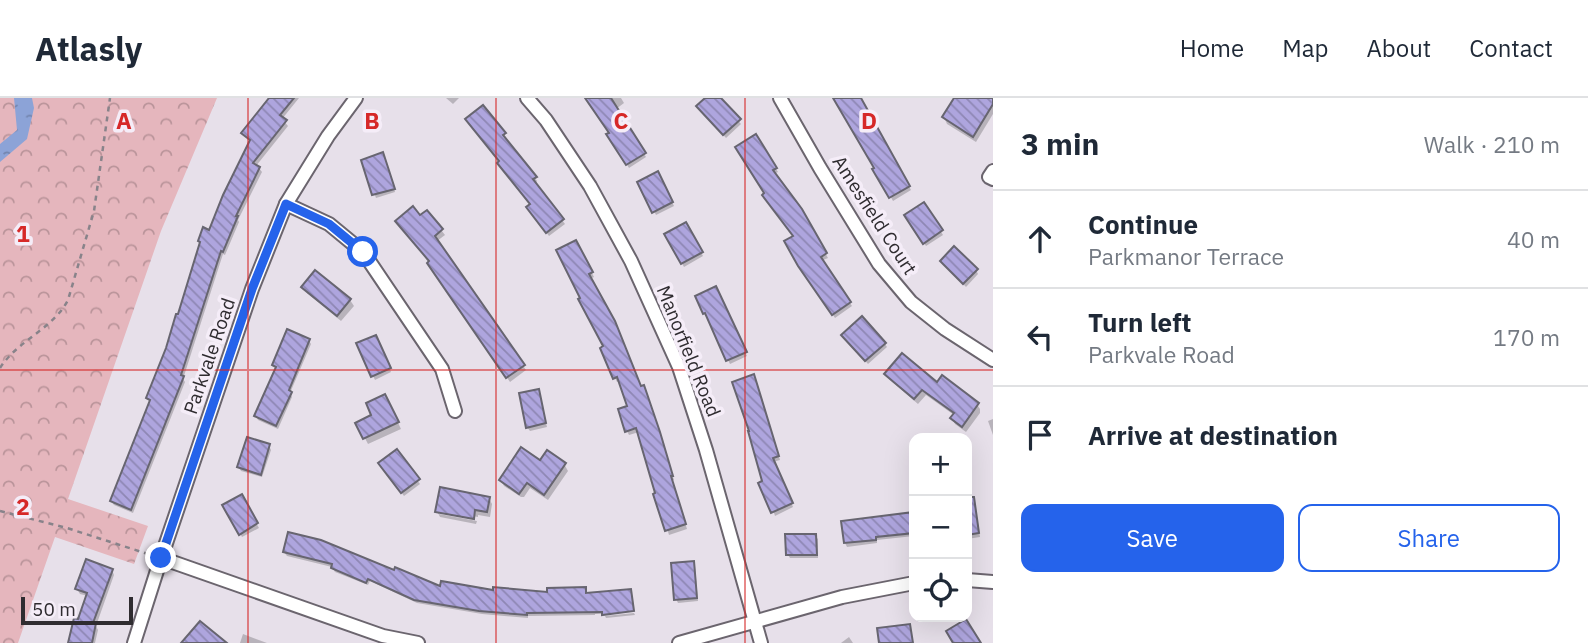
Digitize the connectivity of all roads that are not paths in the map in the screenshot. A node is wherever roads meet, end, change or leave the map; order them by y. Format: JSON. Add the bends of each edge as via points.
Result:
{"nodes":[{"id":1,"x":356,"y":98,"type":"edge"},
{"id":2,"x":527,"y":98,"type":"edge"},
{"id":3,"x":780,"y":98,"type":"edge"},
{"id":4,"x":993,"y":171,"type":"edge"},
{"id":5,"x":993,"y":180,"type":"edge"},
{"id":6,"x":286,"y":204,"type":"junction"},
{"id":7,"x":993,"y":360,"type":"edge"},
{"id":8,"x":455,"y":411,"type":"dead end"},
{"id":9,"x":161,"y":558,"type":"junction"},
{"id":10,"x":972,"y":580,"type":"edge"},
{"id":11,"x":993,"y":582,"type":"edge"},
{"id":12,"x":909,"y":584,"type":"edge"},
{"id":13,"x":755,"y":623,"type":"junction"},
{"id":14,"x":382,"y":639,"type":"edge"},
{"id":15,"x":134,"y":643,"type":"edge"},
{"id":16,"x":418,"y":643,"type":"edge"},
{"id":17,"x":679,"y":643,"type":"edge"},
{"id":18,"x":761,"y":643,"type":"edge"}],
"edges":[{"from":1,"to":6,"type":"street","name":"Parkvale Road"},
{"from":2,"to":13,"type":"street","name":"Manorfield Road","via":[[590,186],[631,261],[679,367]]},
{"from":3,"to":7,"type":"street","name":"Amesfield Court","via":[[879,264],[911,302]]},
{"from":4,"to":5,"type":"street","via":[[989,177]]},
{"from":6,"to":8,"type":"street","via":[[329,224],[363,252],[442,369]]},
{"from":6,"to":9,"type":"street","name":"Parkvale Road","via":[[252,289]]},
{"from":9,"to":14,"type":"street"},
{"from":9,"to":15,"type":"street","name":"Parkvale Road"},
{"from":10,"to":11,"type":"street"},
{"from":12,"to":13,"type":"street","via":[[842,597]]},
{"from":13,"to":17,"type":"street"},
{"from":13,"to":18,"type":"street","name":"Manorfield Road"},
{"from":14,"to":16,"type":"street"}]}
